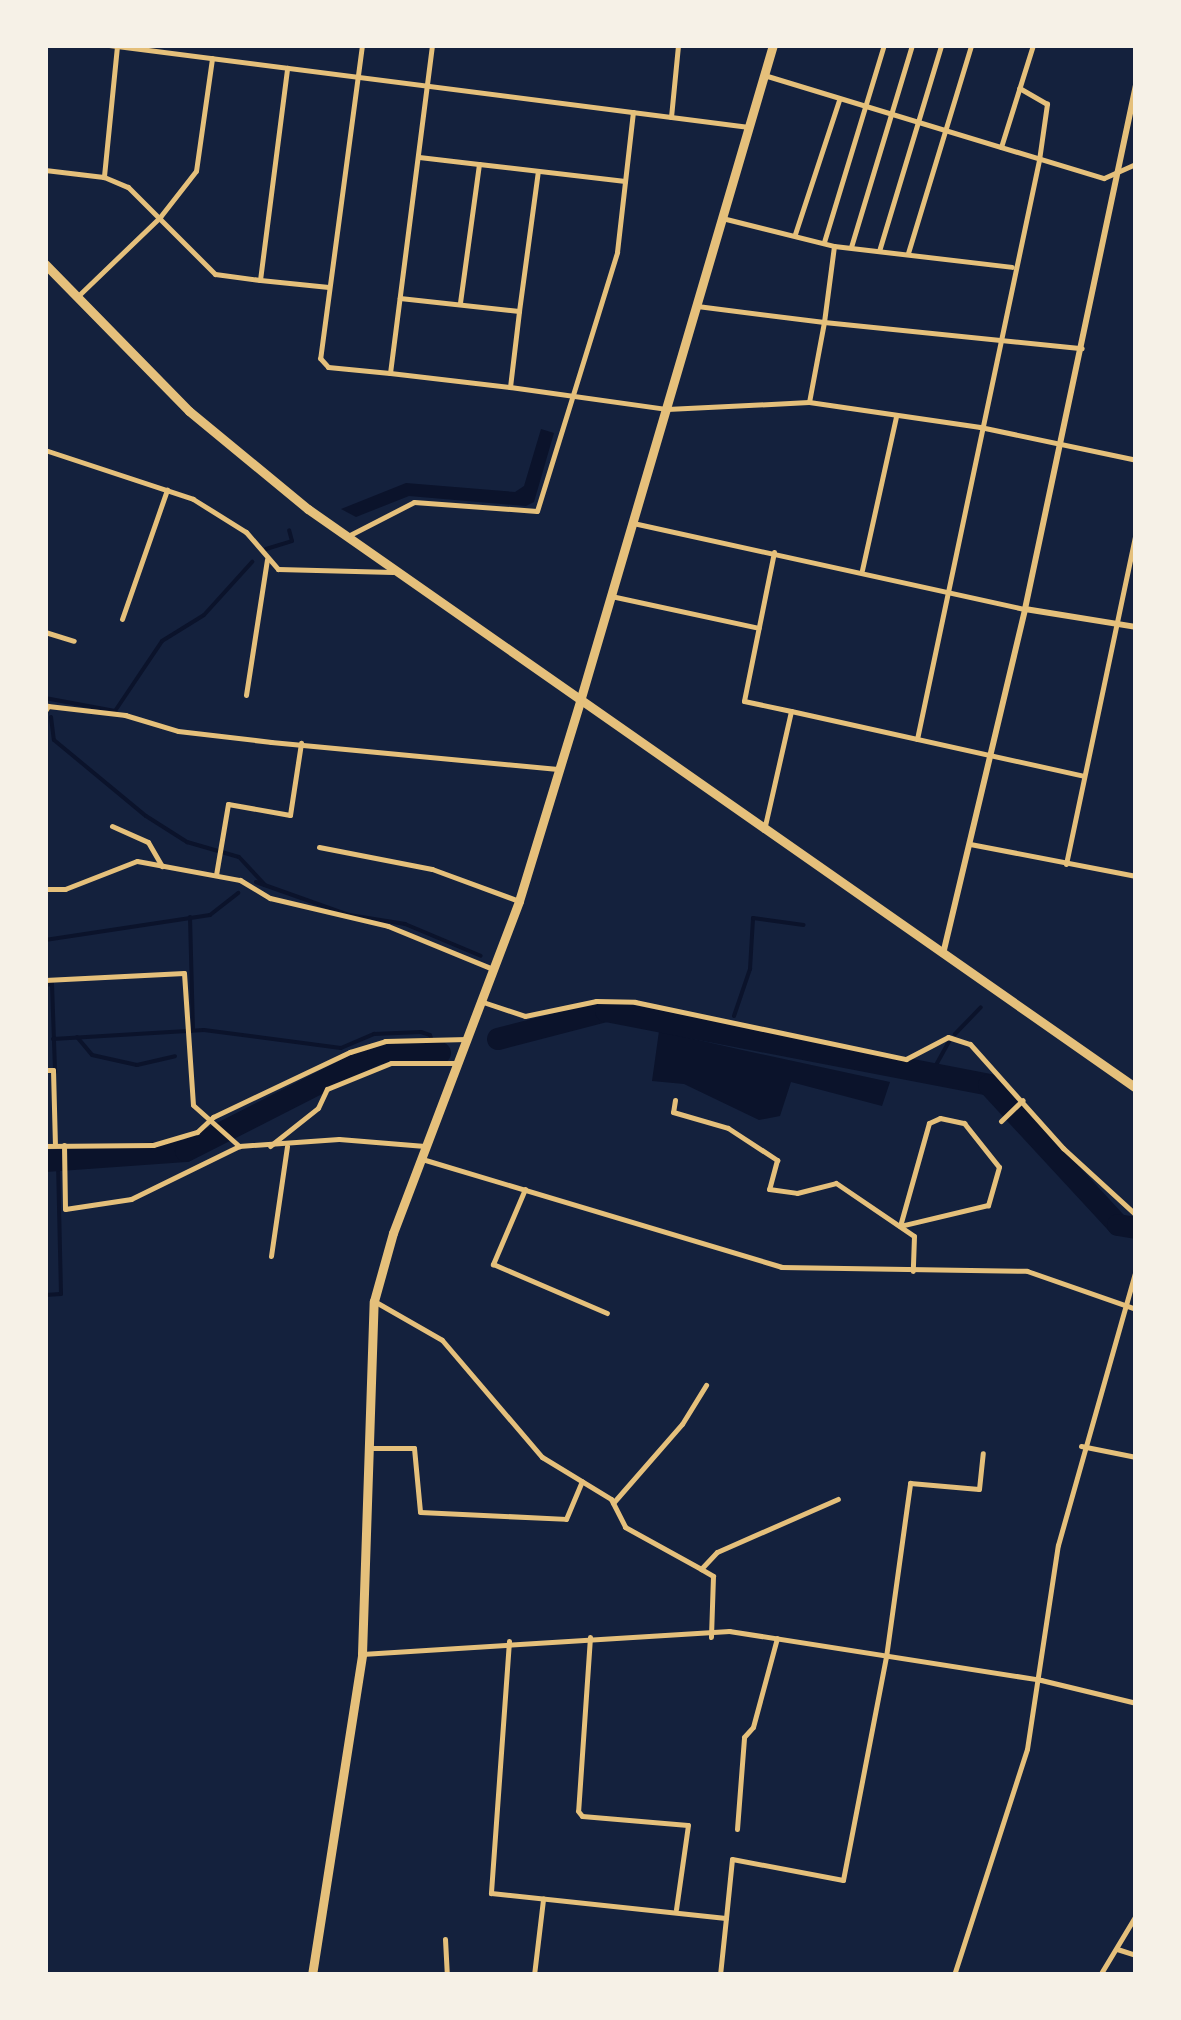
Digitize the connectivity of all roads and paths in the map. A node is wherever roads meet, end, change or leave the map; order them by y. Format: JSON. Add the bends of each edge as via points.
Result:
{"nodes":[{"id":1,"x":110,"y":45,"type":"edge"},
{"id":2,"x":362,"y":45,"type":"edge"},
{"id":3,"x":432,"y":45,"type":"edge"},
{"id":4,"x":678,"y":45,"type":"edge"},
{"id":5,"x":773,"y":45,"type":"edge"},
{"id":6,"x":884,"y":45,"type":"edge"},
{"id":7,"x":912,"y":45,"type":"edge"},
{"id":8,"x":942,"y":45,"type":"edge"},
{"id":9,"x":971,"y":45,"type":"edge"},
{"id":10,"x":1032,"y":45,"type":"edge"},
{"id":11,"x":118,"y":46,"type":"edge"},
{"id":12,"x":212,"y":58,"type":"junction"},
{"id":13,"x":287,"y":68,"type":"junction"},
{"id":14,"x":764,"y":74,"type":"junction"},
{"id":15,"x":358,"y":77,"type":"junction"},
{"id":16,"x":1136,"y":84,"type":"edge"},
{"id":17,"x":426,"y":86,"type":"junction"},
{"id":18,"x":1019,"y":88,"type":"junction"},
{"id":19,"x":839,"y":100,"type":"junction"},
{"id":20,"x":864,"y":108,"type":"junction"},
{"id":21,"x":633,"y":112,"type":"junction"},
{"id":22,"x":890,"y":116,"type":"junction"},
{"id":23,"x":671,"y":117,"type":"junction"},
{"id":24,"x":918,"y":124,"type":"junction"},
{"id":25,"x":748,"y":127,"type":"junction"},
{"id":26,"x":944,"y":132,"type":"junction"},
{"id":27,"x":1001,"y":147,"type":"junction"},
{"id":28,"x":419,"y":157,"type":"junction"},
{"id":29,"x":1039,"y":160,"type":"junction"},
{"id":30,"x":480,"y":164,"type":"junction"},
{"id":31,"x":1136,"y":164,"type":"edge"},
{"id":32,"x":45,"y":170,"type":"edge"},
{"id":33,"x":1118,"y":170,"type":"junction"},
{"id":34,"x":538,"y":171,"type":"junction"},
{"id":35,"x":104,"y":177,"type":"junction"},
{"id":36,"x":626,"y":181,"type":"junction"},
{"id":37,"x":160,"y":217,"type":"junction"},
{"id":38,"x":722,"y":218,"type":"junction"},
{"id":39,"x":795,"y":235,"type":"junction"},
{"id":40,"x":824,"y":242,"type":"junction"},
{"id":41,"x":834,"y":246,"type":"junction"},
{"id":42,"x":851,"y":248,"type":"junction"},
{"id":43,"x":879,"y":252,"type":"junction"},
{"id":44,"x":908,"y":254,"type":"junction"},
{"id":45,"x":45,"y":264,"type":"edge"},
{"id":46,"x":1012,"y":267,"type":"junction"},
{"id":47,"x":260,"y":280,"type":"junction"},
{"id":48,"x":329,"y":287,"type":"junction"},
{"id":49,"x":76,"y":298,"type":"junction"},
{"id":50,"x":400,"y":298,"type":"junction"},
{"id":51,"x":460,"y":305,"type":"junction"},
{"id":52,"x":697,"y":306,"type":"junction"},
{"id":53,"x":519,"y":311,"type":"junction"},
{"id":54,"x":824,"y":322,"type":"junction"},
{"id":55,"x":997,"y":342,"type":"junction"},
{"id":56,"x":1082,"y":348,"type":"junction"},
{"id":57,"x":390,"y":373,"type":"junction"},
{"id":58,"x":510,"y":386,"type":"junction"},
{"id":59,"x":573,"y":396,"type":"junction"},
{"id":60,"x":809,"y":402,"type":"junction"},
{"id":61,"x":667,"y":409,"type":"junction"},
{"id":62,"x":896,"y":417,"type":"junction"},
{"id":63,"x":980,"y":428,"type":"junction"},
{"id":64,"x":1062,"y":442,"type":"junction"},
{"id":65,"x":45,"y":450,"type":"edge"},
{"id":66,"x":1136,"y":460,"type":"edge"},
{"id":67,"x":167,"y":490,"type":"junction"},
{"id":68,"x":632,"y":523,"type":"junction"},
{"id":69,"x":1136,"y":532,"type":"edge"},
{"id":70,"x":346,"y":537,"type":"junction"},
{"id":71,"x":774,"y":552,"type":"junction"},
{"id":72,"x":267,"y":560,"type":"junction"},
{"id":73,"x":862,"y":571,"type":"junction"},
{"id":74,"x":396,"y":572,"type":"junction"},
{"id":75,"x":947,"y":589,"type":"junction"},
{"id":76,"x":611,"y":596,"type":"junction"},
{"id":77,"x":1025,"y":609,"type":"junction"},
{"id":78,"x":122,"y":619,"type":"dead end"},
{"id":79,"x":1118,"y":624,"type":"junction"},
{"id":80,"x":1136,"y":627,"type":"edge"},
{"id":81,"x":759,"y":628,"type":"junction"},
{"id":82,"x":45,"y":632,"type":"edge"},
{"id":83,"x":74,"y":642,"type":"dead end"},
{"id":84,"x":246,"y":695,"type":"dead end"},
{"id":85,"x":580,"y":701,"type":"junction"},
{"id":86,"x":45,"y":711,"type":"edge"},
{"id":87,"x":791,"y":711,"type":"junction"},
{"id":88,"x":918,"y":739,"type":"junction"},
{"id":89,"x":301,"y":744,"type":"junction"},
{"id":90,"x":991,"y":756,"type":"junction"},
{"id":91,"x":561,"y":769,"type":"junction"},
{"id":92,"x":1084,"y":776,"type":"junction"},
{"id":93,"x":112,"y":826,"type":"dead end"},
{"id":94,"x":764,"y":831,"type":"junction"},
{"id":95,"x":970,"y":844,"type":"junction"},
{"id":96,"x":318,"y":847,"type":"dead end"},
{"id":97,"x":1066,"y":864,"type":"junction"},
{"id":98,"x":162,"y":866,"type":"junction"},
{"id":99,"x":216,"y":876,"type":"junction"},
{"id":100,"x":1136,"y":876,"type":"edge"},
{"id":101,"x":45,"y":889,"type":"edge"},
{"id":102,"x":519,"y":902,"type":"junction"},
{"id":103,"x":943,"y":954,"type":"junction"},
{"id":104,"x":495,"y":969,"type":"junction"},
{"id":105,"x":45,"y":980,"type":"edge"},
{"id":106,"x":483,"y":1002,"type":"junction"},
{"id":107,"x":469,"y":1038,"type":"junction"},
{"id":108,"x":460,"y":1062,"type":"junction"},
{"id":109,"x":45,"y":1070,"type":"edge"},
{"id":110,"x":1136,"y":1088,"type":"edge"},
{"id":111,"x":675,"y":1100,"type":"dead end"},
{"id":112,"x":1021,"y":1102,"type":"junction"},
{"id":113,"x":213,"y":1117,"type":"junction"},
{"id":114,"x":1004,"y":1119,"type":"dead end"},
{"id":115,"x":64,"y":1145,"type":"junction"},
{"id":116,"x":45,"y":1146,"type":"edge"},
{"id":117,"x":55,"y":1146,"type":"junction"},
{"id":118,"x":239,"y":1146,"type":"junction"},
{"id":119,"x":286,"y":1146,"type":"junction"},
{"id":120,"x":427,"y":1147,"type":"junction"},
{"id":121,"x":268,"y":1148,"type":"junction"},
{"id":122,"x":422,"y":1159,"type":"junction"},
{"id":123,"x":525,"y":1188,"type":"junction"},
{"id":124,"x":1136,"y":1216,"type":"edge"},
{"id":125,"x":900,"y":1226,"type":"junction"},
{"id":126,"x":271,"y":1256,"type":"dead end"},
{"id":127,"x":1136,"y":1270,"type":"edge"},
{"id":128,"x":913,"y":1271,"type":"junction"},
{"id":129,"x":374,"y":1302,"type":"junction"},
{"id":130,"x":1124,"y":1306,"type":"junction"},
{"id":131,"x":1136,"y":1310,"type":"edge"},
{"id":132,"x":608,"y":1313,"type":"dead end"},
{"id":133,"x":706,"y":1385,"type":"dead end"},
{"id":134,"x":1082,"y":1446,"type":"junction"},
{"id":135,"x":369,"y":1448,"type":"junction"},
{"id":136,"x":983,"y":1453,"type":"dead end"},
{"id":137,"x":1136,"y":1458,"type":"edge"},
{"id":138,"x":582,"y":1481,"type":"junction"},
{"id":139,"x":838,"y":1500,"type":"dead end"},
{"id":140,"x":613,"y":1503,"type":"junction"},
{"id":141,"x":700,"y":1569,"type":"junction"},
{"id":142,"x":590,"y":1636,"type":"junction"},
{"id":143,"x":711,"y":1636,"type":"junction"},
{"id":144,"x":777,"y":1638,"type":"junction"},
{"id":145,"x":509,"y":1641,"type":"junction"},
{"id":146,"x":362,"y":1654,"type":"junction"},
{"id":147,"x":886,"y":1657,"type":"junction"},
{"id":148,"x":1041,"y":1680,"type":"junction"},
{"id":149,"x":1136,"y":1703,"type":"edge"},
{"id":150,"x":736,"y":1829,"type":"dead end"},
{"id":151,"x":543,"y":1898,"type":"junction"},
{"id":152,"x":676,"y":1908,"type":"junction"},
{"id":153,"x":1136,"y":1915,"type":"edge"},
{"id":154,"x":726,"y":1918,"type":"junction"},
{"id":155,"x":446,"y":1939,"type":"dead end"},
{"id":156,"x":1117,"y":1949,"type":"junction"},
{"id":157,"x":1136,"y":1955,"type":"edge"},
{"id":158,"x":312,"y":1975,"type":"edge"},
{"id":159,"x":447,"y":1975,"type":"edge"},
{"id":160,"x":534,"y":1975,"type":"edge"},
{"id":161,"x":720,"y":1975,"type":"edge"},
{"id":162,"x":954,"y":1975,"type":"edge"},
{"id":163,"x":1100,"y":1975,"type":"edge"}],
"edges":[{"from":1,"to":11,"type":"street"},
{"from":2,"to":15,"type":"street"},
{"from":3,"to":17,"type":"street"},
{"from":4,"to":23,"type":"street"},
{"from":5,"to":14,"type":"main road"},
{"from":6,"to":20,"type":"street"},
{"from":7,"to":22,"type":"street"},
{"from":8,"to":24,"type":"street"},
{"from":9,"to":26,"type":"street"},
{"from":10,"to":18,"type":"street"},
{"from":11,"to":12,"type":"street"},
{"from":11,"to":35,"type":"street"},
{"from":12,"to":13,"type":"street"},
{"from":12,"to":37,"type":"street","via":[[196,170]]},
{"from":13,"to":15,"type":"street"},
{"from":13,"to":47,"type":"street"},
{"from":14,"to":19,"type":"street"},
{"from":14,"to":25,"type":"main road"},
{"from":15,"to":17,"type":"street"},
{"from":15,"to":48,"type":"street"},
{"from":16,"to":33,"type":"street"},
{"from":17,"to":21,"type":"street"},
{"from":17,"to":28,"type":"street"},
{"from":18,"to":27,"type":"street"},
{"from":18,"to":29,"type":"street","via":[[1046,104]]},
{"from":19,"to":20,"type":"street"},
{"from":19,"to":39,"type":"street"},
{"from":20,"to":22,"type":"street"},
{"from":20,"to":40,"type":"street"},
{"from":21,"to":23,"type":"street"},
{"from":21,"to":36,"type":"street"},
{"from":22,"to":24,"type":"street"},
{"from":22,"to":42,"type":"street"},
{"from":23,"to":25,"type":"street"},
{"from":24,"to":26,"type":"street"},
{"from":24,"to":43,"type":"street"},
{"from":25,"to":38,"type":"main road"},
{"from":26,"to":27,"type":"street"},
{"from":26,"to":44,"type":"street"},
{"from":27,"to":29,"type":"street"},
{"from":28,"to":30,"type":"street"},
{"from":28,"to":50,"type":"street"},
{"from":29,"to":33,"type":"street","via":[[1104,178]]},
{"from":29,"to":46,"type":"street"},
{"from":30,"to":34,"type":"street"},
{"from":30,"to":51,"type":"street"},
{"from":31,"to":33,"type":"street"},
{"from":32,"to":35,"type":"street"},
{"from":33,"to":56,"type":"street"},
{"from":34,"to":36,"type":"street"},
{"from":34,"to":53,"type":"street"},
{"from":35,"to":37,"type":"street"},
{"from":36,"to":59,"type":"street","via":[[616,252]]},
{"from":37,"to":47,"type":"street","via":[[214,274]]},
{"from":37,"to":49,"type":"street"},
{"from":38,"to":39,"type":"street"},
{"from":38,"to":52,"type":"main road"},
{"from":39,"to":40,"type":"street"},
{"from":40,"to":41,"type":"street"},
{"from":41,"to":42,"type":"street"},
{"from":41,"to":54,"type":"street"},
{"from":42,"to":43,"type":"street"},
{"from":43,"to":44,"type":"street"},
{"from":44,"to":46,"type":"street"},
{"from":45,"to":49,"type":"main road"},
{"from":46,"to":55,"type":"street"},
{"from":47,"to":48,"type":"street"},
{"from":48,"to":57,"type":"street","via":[[320,358],[328,367]]},
{"from":49,"to":70,"type":"main road","via":[[202,422]]},
{"from":50,"to":51,"type":"street"},
{"from":50,"to":57,"type":"street"},
{"from":51,"to":53,"type":"street"},
{"from":52,"to":54,"type":"street"},
{"from":52,"to":61,"type":"main road"},
{"from":53,"to":58,"type":"street"},
{"from":54,"to":55,"type":"street"},
{"from":54,"to":60,"type":"street"},
{"from":55,"to":56,"type":"street"},
{"from":55,"to":63,"type":"street"},
{"from":56,"to":64,"type":"street"},
{"from":57,"to":58,"type":"street"},
{"from":58,"to":59,"type":"street"},
{"from":59,"to":61,"type":"street"},
{"from":59,"to":70,"type":"street","via":[[537,511],[414,502]]},
{"from":60,"to":61,"type":"street"},
{"from":60,"to":62,"type":"street"},
{"from":61,"to":68,"type":"main road"},
{"from":62,"to":63,"type":"street"},
{"from":62,"to":73,"type":"street"},
{"from":63,"to":64,"type":"street"},
{"from":63,"to":75,"type":"street"},
{"from":64,"to":66,"type":"street"},
{"from":64,"to":77,"type":"street"},
{"from":65,"to":67,"type":"street"},
{"from":67,"to":72,"type":"street","via":[[194,498],[246,532]]},
{"from":67,"to":78,"type":"street"},
{"from":68,"to":71,"type":"street"},
{"from":68,"to":76,"type":"main road"},
{"from":69,"to":79,"type":"street"},
{"from":70,"to":74,"type":"main road"},
{"from":71,"to":73,"type":"street"},
{"from":71,"to":81,"type":"street"},
{"from":72,"to":74,"type":"street","via":[[278,570]]},
{"from":72,"to":84,"type":"street"},
{"from":73,"to":75,"type":"street"},
{"from":74,"to":85,"type":"main road"},
{"from":75,"to":77,"type":"street"},
{"from":75,"to":88,"type":"street"},
{"from":76,"to":81,"type":"street"},
{"from":76,"to":85,"type":"main road"},
{"from":77,"to":79,"type":"street"},
{"from":77,"to":90,"type":"street"},
{"from":79,"to":80,"type":"street"},
{"from":79,"to":92,"type":"street"},
{"from":81,"to":87,"type":"street","via":[[744,701]]},
{"from":82,"to":83,"type":"street"},
{"from":85,"to":91,"type":"main road"},
{"from":85,"to":94,"type":"main road"},
{"from":86,"to":89,"type":"street","via":[[48,706],[126,715],[178,731]]},
{"from":87,"to":88,"type":"street"},
{"from":87,"to":94,"type":"street"},
{"from":88,"to":90,"type":"street"},
{"from":89,"to":91,"type":"street"},
{"from":89,"to":99,"type":"street","via":[[290,815],[228,804]]},
{"from":90,"to":92,"type":"street"},
{"from":90,"to":95,"type":"street"},
{"from":91,"to":102,"type":"main road"},
{"from":92,"to":97,"type":"street"},
{"from":93,"to":98,"type":"street","via":[[148,842]]},
{"from":94,"to":103,"type":"main road"},
{"from":95,"to":97,"type":"street"},
{"from":95,"to":103,"type":"street"},
{"from":96,"to":102,"type":"street","via":[[432,869]]},
{"from":97,"to":100,"type":"street"},
{"from":98,"to":99,"type":"street"},
{"from":98,"to":101,"type":"street","via":[[137,862],[65,889]]},
{"from":99,"to":104,"type":"street","via":[[352,922],[388,926]]},
{"from":102,"to":104,"type":"main road"},
{"from":103,"to":110,"type":"main road"},
{"from":104,"to":106,"type":"main road"},
{"from":105,"to":113,"type":"street","via":[[184,974],[193,1105]]},
{"from":106,"to":107,"type":"main road"},
{"from":106,"to":112,"type":"street","via":[[524,1016],[596,1000],[636,1002],[906,1059],[948,1037],[970,1044]]},
{"from":107,"to":108,"type":"main road"},
{"from":107,"to":113,"type":"street","via":[[385,1041]]},
{"from":108,"to":120,"type":"main road"},
{"from":108,"to":121,"type":"street","via":[[390,1063],[327,1089],[318,1108]]},
{"from":109,"to":117,"type":"street","via":[[52,1070]]},
{"from":111,"to":125,"type":"street","via":[[672,1112],[728,1128],[778,1160],[769,1190],[797,1193],[836,1183]]},
{"from":112,"to":114,"type":"street"},
{"from":112,"to":124,"type":"street"},
{"from":113,"to":115,"type":"street","via":[[198,1132],[153,1145]]},
{"from":113,"to":118,"type":"street"},
{"from":115,"to":117,"type":"street"},
{"from":115,"to":118,"type":"street","via":[[66,1209],[131,1198]]},
{"from":116,"to":117,"type":"street"},
{"from":118,"to":121,"type":"street"},
{"from":119,"to":120,"type":"street","via":[[339,1139]]},
{"from":119,"to":121,"type":"street"},
{"from":119,"to":126,"type":"street"},
{"from":120,"to":122,"type":"main road"},
{"from":122,"to":123,"type":"street"},
{"from":122,"to":129,"type":"main road"},
{"from":123,"to":128,"type":"street","via":[[781,1267]]},
{"from":123,"to":132,"type":"street","via":[[492,1264]]},
{"from":125,"to":125,"type":"street","via":[[988,1205],[999,1167],[964,1123],[930,1122]]},
{"from":125,"to":128,"type":"street","via":[[914,1236]]},
{"from":127,"to":130,"type":"street"},
{"from":128,"to":130,"type":"street","via":[[1027,1271]]},
{"from":129,"to":135,"type":"main road"},
{"from":129,"to":138,"type":"street","via":[[442,1340],[542,1457]]},
{"from":130,"to":131,"type":"street"},
{"from":130,"to":134,"type":"street"},
{"from":133,"to":140,"type":"street","via":[[682,1424]]},
{"from":134,"to":137,"type":"street"},
{"from":134,"to":148,"type":"street","via":[[1047,1604]]},
{"from":135,"to":138,"type":"street","via":[[414,1448],[420,1512],[566,1520]]},
{"from":135,"to":146,"type":"main road"},
{"from":136,"to":147,"type":"street","via":[[979,1489],[910,1482]]},
{"from":138,"to":140,"type":"street"},
{"from":139,"to":141,"type":"street","via":[[717,1552]]},
{"from":140,"to":141,"type":"street","via":[[625,1526]]},
{"from":141,"to":143,"type":"street","via":[[713,1576]]},
{"from":142,"to":143,"type":"street"},
{"from":142,"to":145,"type":"street"},
{"from":142,"to":152,"type":"street","via":[[578,1811],[688,1824]]},
{"from":143,"to":144,"type":"street","via":[[729,1631]]},
{"from":144,"to":147,"type":"street"},
{"from":144,"to":150,"type":"street","via":[[754,1727],[744,1737]]},
{"from":145,"to":146,"type":"street"},
{"from":145,"to":151,"type":"street","via":[[491,1892]]},
{"from":146,"to":158,"type":"main road"},
{"from":147,"to":148,"type":"street"},
{"from":147,"to":154,"type":"street","via":[[843,1880],[732,1859]]},
{"from":148,"to":149,"type":"street"},
{"from":148,"to":162,"type":"street","via":[[1027,1748]]},
{"from":151,"to":152,"type":"street"},
{"from":151,"to":160,"type":"street"},
{"from":152,"to":154,"type":"street"},
{"from":153,"to":156,"type":"street"},
{"from":154,"to":161,"type":"street"},
{"from":155,"to":159,"type":"street"},
{"from":156,"to":157,"type":"street"},
{"from":156,"to":163,"type":"street"}]}
